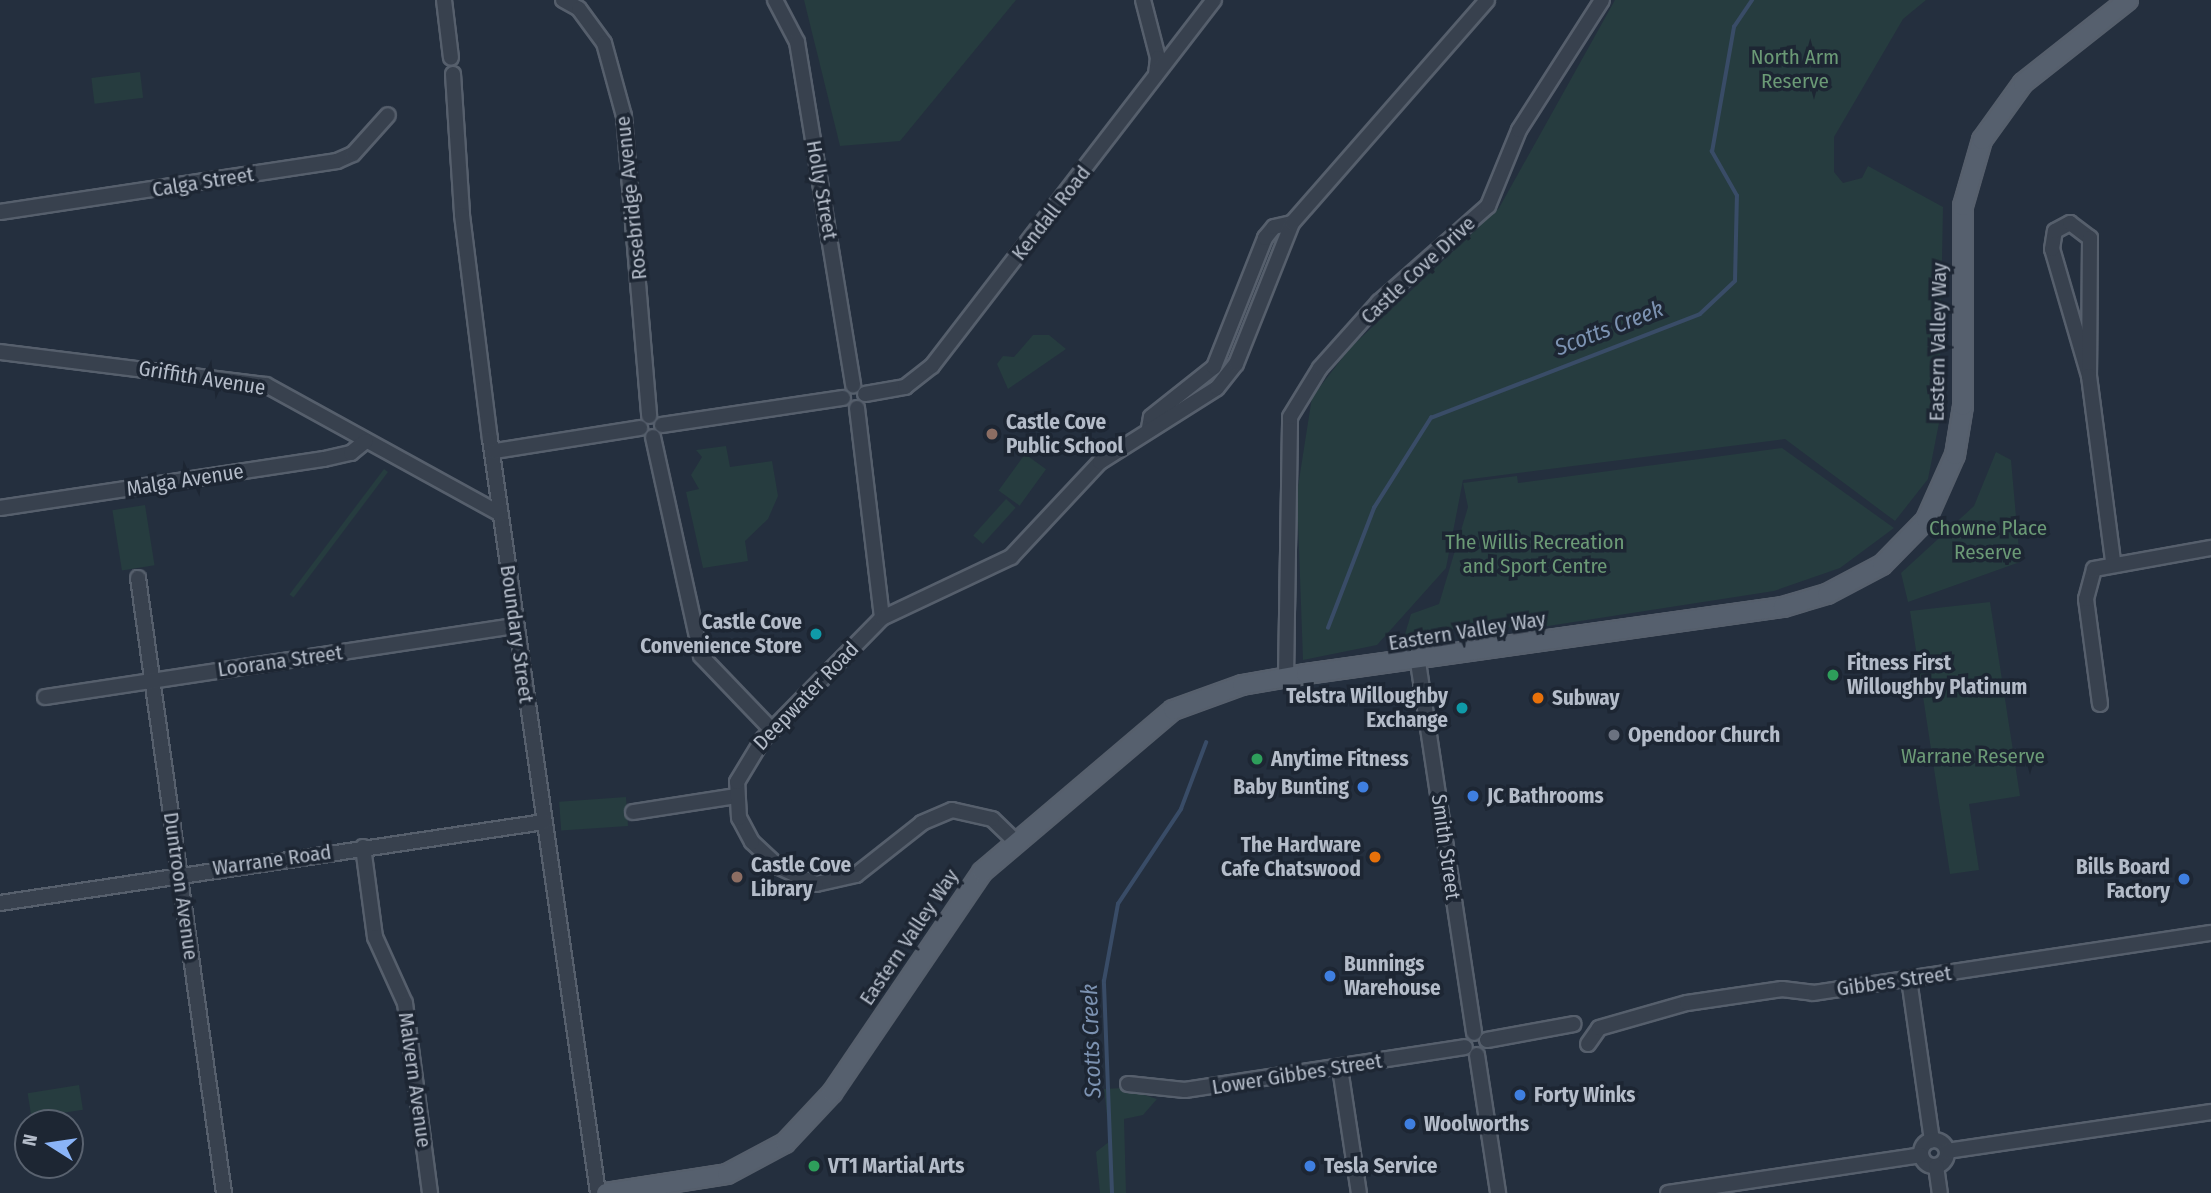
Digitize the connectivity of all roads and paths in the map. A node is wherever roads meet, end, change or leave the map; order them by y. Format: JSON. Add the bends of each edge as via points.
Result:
{"nodes":[{"id":1,"x":444,"y":0,"type":"edge"},
{"id":2,"x":563,"y":0,"type":"edge"},
{"id":3,"x":775,"y":0,"type":"edge"},
{"id":4,"x":1143,"y":0,"type":"edge"},
{"id":5,"x":1214,"y":0,"type":"edge"},
{"id":6,"x":1487,"y":0,"type":"edge"},
{"id":7,"x":1602,"y":0,"type":"edge"},
{"id":8,"x":2127,"y":0,"type":"edge"},
{"id":9,"x":451,"y":58,"type":"dead end"},
{"id":10,"x":453,"y":74,"type":"dead end"},
{"id":11,"x":1156,"y":76,"type":"junction"},
{"id":12,"x":388,"y":115,"type":"dead end"},
{"id":13,"x":0,"y":212,"type":"edge"},
{"id":14,"x":0,"y":352,"type":"edge"},
{"id":15,"x":2089,"y":376,"type":"junction"},
{"id":16,"x":859,"y":389,"type":"junction"},
{"id":17,"x":843,"y":398,"type":"junction"},
{"id":18,"x":857,"y":408,"type":"junction"},
{"id":19,"x":649,"y":415,"type":"junction"},
{"id":20,"x":640,"y":428,"type":"junction"},
{"id":21,"x":658,"y":431,"type":"junction"},
{"id":22,"x":366,"y":441,"type":"junction"},
{"id":23,"x":495,"y":451,"type":"junction"},
{"id":24,"x":0,"y":508,"type":"edge"},
{"id":25,"x":499,"y":513,"type":"junction"},
{"id":26,"x":2211,"y":548,"type":"edge"},
{"id":27,"x":2113,"y":562,"type":"junction"},
{"id":28,"x":138,"y":578,"type":"dead end"},
{"id":29,"x":882,"y":618,"type":"junction"},
{"id":30,"x":516,"y":626,"type":"junction"},
{"id":31,"x":1418,"y":662,"type":"junction"},
{"id":32,"x":1286,"y":678,"type":"junction"},
{"id":33,"x":151,"y":680,"type":"junction"},
{"id":34,"x":45,"y":697,"type":"dead end"},
{"id":35,"x":2100,"y":704,"type":"dead end"},
{"id":36,"x":772,"y":730,"type":"junction"},
{"id":37,"x":736,"y":796,"type":"junction"},
{"id":38,"x":633,"y":812,"type":"dead end"},
{"id":39,"x":544,"y":822,"type":"junction"},
{"id":40,"x":1014,"y":841,"type":"junction"},
{"id":41,"x":363,"y":847,"type":"junction"},
{"id":42,"x":179,"y":873,"type":"junction"},
{"id":43,"x":0,"y":903,"type":"edge"},
{"id":44,"x":2211,"y":933,"type":"edge"},
{"id":45,"x":1909,"y":979,"type":"junction"},
{"id":46,"x":1574,"y":1024,"type":"dead end"},
{"id":47,"x":1480,"y":1036,"type":"junction"},
{"id":48,"x":1588,"y":1044,"type":"dead end"},
{"id":49,"x":1471,"y":1051,"type":"junction"},
{"id":50,"x":1340,"y":1068,"type":"junction"},
{"id":51,"x":1128,"y":1084,"type":"dead end"},
{"id":52,"x":2211,"y":1112,"type":"edge"},
{"id":53,"x":1932,"y":1140,"type":"junction"},
{"id":54,"x":1947,"y":1151,"type":"junction"},
{"id":55,"x":1921,"y":1155,"type":"junction"},
{"id":56,"x":1936,"y":1166,"type":"junction"},
{"id":57,"x":224,"y":1193,"type":"edge"},
{"id":58,"x":430,"y":1193,"type":"edge"},
{"id":59,"x":598,"y":1193,"type":"edge"},
{"id":60,"x":606,"y":1193,"type":"edge"},
{"id":61,"x":1359,"y":1193,"type":"edge"},
{"id":62,"x":1498,"y":1193,"type":"edge"},
{"id":63,"x":1668,"y":1193,"type":"edge"},
{"id":64,"x":1940,"y":1193,"type":"edge"}],
"edges":[{"from":1,"to":9,"type":"street"},
{"from":2,"to":19,"type":"street","name":"Rosebridge Avenue","via":[[579,9],[604,43],[624,116]]},
{"from":3,"to":16,"type":"street","name":"Holly Street","via":[[797,42]]},
{"from":4,"to":11,"type":"street","via":[[1158,58]]},
{"from":5,"to":11,"type":"street","name":"Kendall Road"},
{"from":6,"to":29,"type":"street","name":"Deepwater Road","via":[[1292,223],[1228,377],[1158,429],[1149,428],[1100,461],[1011,556]]},
{"from":7,"to":32,"type":"street","name":"Castle Cove Drive","via":[[1519,130],[1488,206],[1379,302],[1320,368],[1290,417]]},
{"from":8,"to":31,"type":"main road","name":"Eastern Valley Way","via":[[2023,83],[1994,118],[1973,162],[1964,206],[1961,428],[1938,501],[1898,552],[1848,585],[1783,607]]},
{"from":10,"to":23,"type":"street","name":"Boundary Street","via":[[462,215]]},
{"from":11,"to":16,"type":"street","name":"Kendall Road","via":[[932,366],[905,387]]},
{"from":12,"to":13,"type":"street","name":"Calga Street","via":[[353,153],[337,161]]},
{"from":14,"to":22,"type":"street","name":"Griffith Avenue","via":[[266,385]]},
{"from":15,"to":15,"type":"street","via":[[2052,249],[2055,231],[2070,223],[2090,238]]},
{"from":15,"to":27,"type":"street"},
{"from":16,"to":17,"type":"street"},
{"from":16,"to":18,"type":"street"},
{"from":17,"to":18,"type":"street"},
{"from":17,"to":21,"type":"street"},
{"from":18,"to":29,"type":"street"},
{"from":19,"to":20,"type":"street"},
{"from":19,"to":21,"type":"street"},
{"from":20,"to":21,"type":"street"},
{"from":20,"to":23,"type":"street"},
{"from":21,"to":36,"type":"street","via":[[701,656]]},
{"from":22,"to":24,"type":"street","name":"Malga Avenue","via":[[351,453],[324,459]]},
{"from":22,"to":25,"type":"street","name":"Griffith Avenue"},
{"from":23,"to":25,"type":"street","name":"Boundary Street"},
{"from":25,"to":30,"type":"street","name":"Boundary Street"},
{"from":26,"to":27,"type":"street"},
{"from":27,"to":35,"type":"street","via":[[2094,569],[2086,598]]},
{"from":28,"to":33,"type":"street","name":"Duntroon Avenue"},
{"from":29,"to":36,"type":"street","name":"Deepwater Road"},
{"from":30,"to":33,"type":"street","name":"Loorana Street"},
{"from":30,"to":39,"type":"street","name":"Boundary Street"},
{"from":31,"to":32,"type":"main road","name":"Eastern Valley Way"},
{"from":31,"to":47,"type":"street","name":"Smith Street"},
{"from":32,"to":40,"type":"main road","name":"Eastern Valley Way","via":[[1242,685],[1173,710]]},
{"from":33,"to":34,"type":"street","name":"Loorana Street"},
{"from":33,"to":42,"type":"street","name":"Duntroon Avenue"},
{"from":36,"to":37,"type":"street","name":"Deepwater Road","via":[[745,762]]},
{"from":37,"to":38,"type":"street"},
{"from":37,"to":40,"type":"street","name":"Deepwater Road","via":[[744,830],[761,853],[816,884],[856,875],[922,823],[952,810],[992,819]]},
{"from":39,"to":41,"type":"street","name":"Warrane Road"},
{"from":39,"to":59,"type":"street","name":"Boundary Street"},
{"from":40,"to":60,"type":"main road","name":"Eastern Valley Way","via":[[954,906],[832,1093],[785,1143],[727,1174]]},
{"from":41,"to":42,"type":"street","name":"Warrane Road"},
{"from":41,"to":58,"type":"street","name":"Malvern Avenue","via":[[374,937],[405,1003]]},
{"from":42,"to":43,"type":"street","name":"Warrane Road"},
{"from":42,"to":57,"type":"street","name":"Duntroon Avenue"},
{"from":44,"to":45,"type":"street","name":"Gibbes Street"},
{"from":45,"to":48,"type":"street","name":"Gibbes Street","via":[[1687,1003],[1599,1028]]},
{"from":45,"to":53,"type":"street"},
{"from":46,"to":47,"type":"street"},
{"from":47,"to":49,"type":"street"},
{"from":49,"to":50,"type":"street","name":"Lower Gibbes Street"},
{"from":49,"to":62,"type":"street"},
{"from":50,"to":51,"type":"street","name":"Lower Gibbes Street","via":[[1185,1090]]},
{"from":50,"to":61,"type":"street"},
{"from":52,"to":54,"type":"street"},
{"from":53,"to":54,"type":"street"},
{"from":53,"to":55,"type":"street"},
{"from":54,"to":56,"type":"street"},
{"from":55,"to":56,"type":"street"},
{"from":55,"to":63,"type":"street"},
{"from":56,"to":64,"type":"street"}]}
